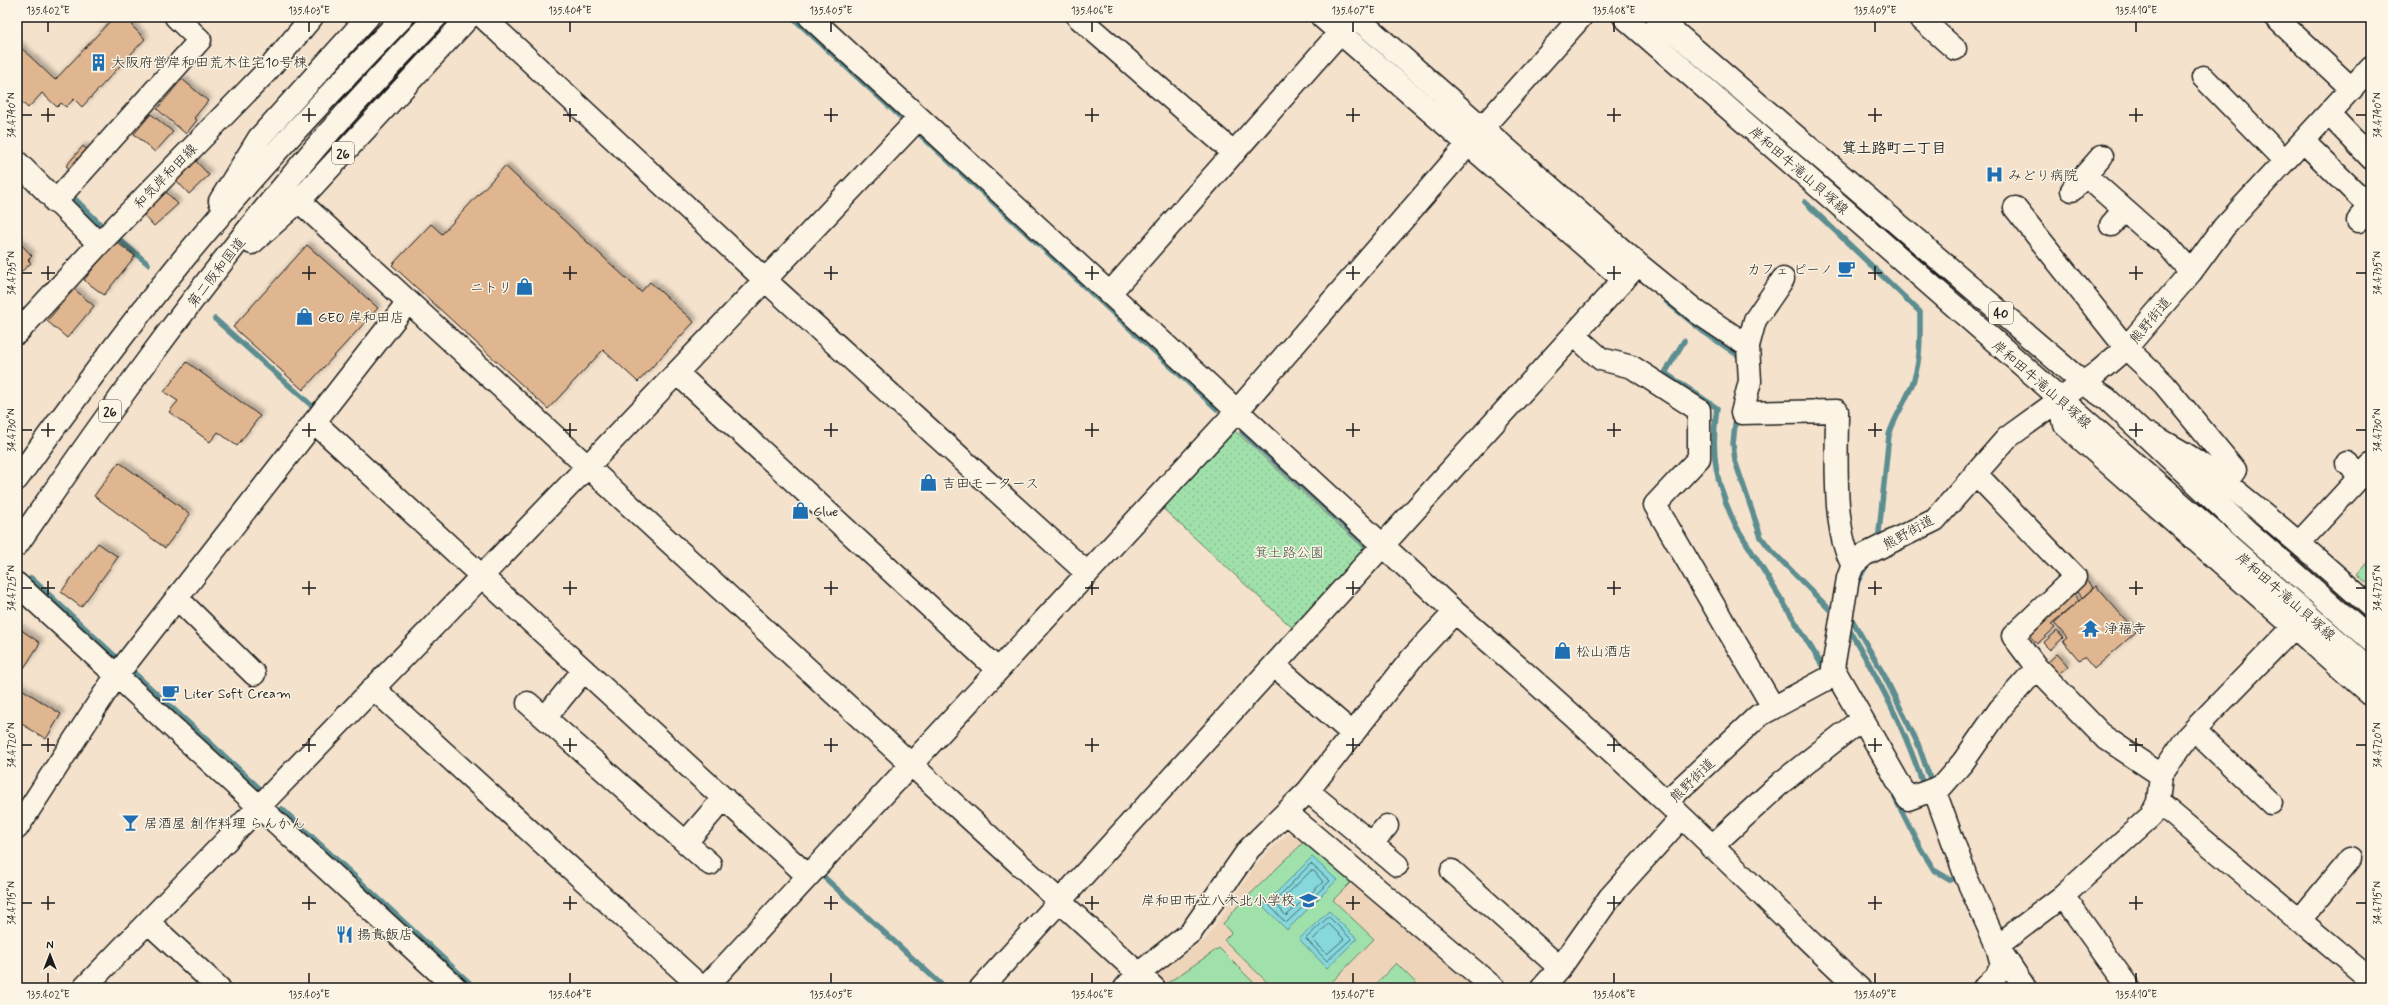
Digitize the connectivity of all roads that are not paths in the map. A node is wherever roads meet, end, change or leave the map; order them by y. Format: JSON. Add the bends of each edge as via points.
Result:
{"nodes":[{"id":1,"x":176,"y":17,"type":"edge"},
{"id":2,"x":312,"y":17,"type":"edge"},
{"id":3,"x":368,"y":17,"type":"edge"},
{"id":4,"x":403,"y":17,"type":"edge"},
{"id":5,"x":436,"y":17,"type":"edge"},
{"id":6,"x":469,"y":17,"type":"edge"},
{"id":7,"x":483,"y":17,"type":"edge"},
{"id":8,"x":810,"y":17,"type":"edge"},
{"id":9,"x":1078,"y":17,"type":"edge"},
{"id":10,"x":1322,"y":17,"type":"edge"},
{"id":11,"x":1581,"y":17,"type":"edge"},
{"id":12,"x":1624,"y":17,"type":"edge"},
{"id":13,"x":1657,"y":17,"type":"edge"},
{"id":14,"x":1919,"y":17,"type":"edge"},
{"id":15,"x":2275,"y":17,"type":"edge"},
{"id":16,"x":1349,"y":23,"type":"edge"},
{"id":17,"x":1955,"y":50,"type":"dead end"},
{"id":18,"x":2371,"y":67,"type":"edge"},
{"id":19,"x":2203,"y":77,"type":"dead end"},
{"id":20,"x":2352,"y":89,"type":"junction"},
{"id":21,"x":2328,"y":114,"type":"junction"},
{"id":22,"x":919,"y":118,"type":"junction"},
{"id":23,"x":1483,"y":127,"type":"junction"},
{"id":24,"x":2303,"y":140,"type":"junction"},
{"id":25,"x":1468,"y":144,"type":"junction"},
{"id":26,"x":1234,"y":152,"type":"junction"},
{"id":27,"x":2102,"y":156,"type":"dead end"},
{"id":28,"x":2371,"y":158,"type":"edge"},
{"id":29,"x":2284,"y":160,"type":"junction"},
{"id":30,"x":17,"y":162,"type":"edge"},
{"id":31,"x":299,"y":201,"type":"junction"},
{"id":32,"x":55,"y":202,"type":"junction"},
{"id":33,"x":2015,"y":208,"type":"dead end"},
{"id":34,"x":2366,"y":212,"type":"edge"},
{"id":35,"x":99,"y":244,"type":"junction"},
{"id":36,"x":185,"y":256,"type":"junction"},
{"id":37,"x":1631,"y":272,"type":"junction"},
{"id":38,"x":2191,"y":272,"type":"junction"},
{"id":39,"x":765,"y":280,"type":"junction"},
{"id":40,"x":1783,"y":280,"type":"dead end"},
{"id":41,"x":209,"y":281,"type":"junction"},
{"id":42,"x":1110,"y":293,"type":"junction"},
{"id":43,"x":408,"y":302,"type":"junction"},
{"id":44,"x":17,"y":333,"type":"edge"},
{"id":45,"x":1574,"y":335,"type":"junction"},
{"id":46,"x":1748,"y":346,"type":"junction"},
{"id":47,"x":2126,"y":348,"type":"junction"},
{"id":48,"x":677,"y":373,"type":"junction"},
{"id":49,"x":2083,"y":383,"type":"junction"},
{"id":50,"x":2060,"y":400,"type":"junction"},
{"id":51,"x":1237,"y":410,"type":"junction"},
{"id":52,"x":314,"y":422,"type":"junction"},
{"id":53,"x":2136,"y":425,"type":"junction"},
{"id":54,"x":587,"y":467,"type":"junction"},
{"id":55,"x":2360,"y":468,"type":"edge"},
{"id":56,"x":1975,"y":473,"type":"junction"},
{"id":57,"x":17,"y":479,"type":"edge"},
{"id":58,"x":2226,"y":484,"type":"junction"},
{"id":59,"x":2298,"y":543,"type":"junction"},
{"id":60,"x":17,"y":545,"type":"edge"},
{"id":61,"x":1383,"y":545,"type":"junction"},
{"id":62,"x":1853,"y":565,"type":"junction"},
{"id":63,"x":1087,"y":573,"type":"junction"},
{"id":64,"x":482,"y":576,"type":"junction"},
{"id":65,"x":17,"y":584,"type":"edge"},
{"id":66,"x":177,"y":598,"type":"junction"},
{"id":67,"x":2371,"y":607,"type":"edge"},
{"id":68,"x":1455,"y":612,"type":"junction"},
{"id":69,"x":2294,"y":627,"type":"junction"},
{"id":70,"x":2371,"y":640,"type":"edge"},
{"id":71,"x":1274,"y":665,"type":"junction"},
{"id":72,"x":2037,"y":668,"type":"junction"},
{"id":73,"x":584,"y":670,"type":"junction"},
{"id":74,"x":998,"y":670,"type":"junction"},
{"id":75,"x":2371,"y":670,"type":"edge"},
{"id":76,"x":254,"y":674,"type":"dead end"},
{"id":77,"x":1836,"y":674,"type":"junction"},
{"id":78,"x":116,"y":676,"type":"junction"},
{"id":79,"x":373,"y":688,"type":"junction"},
{"id":80,"x":2371,"y":695,"type":"edge"},
{"id":81,"x":528,"y":703,"type":"dead end"},
{"id":82,"x":1772,"y":707,"type":"junction"},
{"id":83,"x":545,"y":718,"type":"junction"},
{"id":84,"x":1862,"y":719,"type":"junction"},
{"id":85,"x":2194,"y":730,"type":"junction"},
{"id":86,"x":1353,"y":734,"type":"junction"},
{"id":87,"x":911,"y":765,"type":"junction"},
{"id":88,"x":2161,"y":775,"type":"junction"},
{"id":89,"x":1308,"y":791,"type":"junction"},
{"id":90,"x":1928,"y":791,"type":"junction"},
{"id":91,"x":724,"y":798,"type":"junction"},
{"id":92,"x":1666,"y":802,"type":"junction"},
{"id":93,"x":2158,"y":802,"type":"junction"},
{"id":94,"x":2271,"y":803,"type":"dead end"},
{"id":95,"x":259,"y":807,"type":"junction"},
{"id":96,"x":1287,"y":813,"type":"junction"},
{"id":97,"x":1682,"y":817,"type":"junction"},
{"id":98,"x":1387,"y":826,"type":"dead end"},
{"id":99,"x":17,"y":828,"type":"edge"},
{"id":100,"x":686,"y":842,"type":"junction"},
{"id":101,"x":1372,"y":844,"type":"junction"},
{"id":102,"x":1711,"y":847,"type":"junction"},
{"id":103,"x":2350,"y":860,"type":"dead end"},
{"id":104,"x":710,"y":864,"type":"dead end"},
{"id":105,"x":1397,"y":866,"type":"dead end"},
{"id":106,"x":1452,"y":870,"type":"dead end"},
{"id":107,"x":808,"y":876,"type":"junction"},
{"id":108,"x":2063,"y":896,"type":"junction"},
{"id":109,"x":1059,"y":901,"type":"junction"},
{"id":110,"x":2298,"y":921,"type":"junction"},
{"id":111,"x":148,"y":922,"type":"junction"},
{"id":112,"x":1560,"y":968,"type":"junction"},
{"id":113,"x":1994,"y":969,"type":"edge"},
{"id":114,"x":2371,"y":980,"type":"edge"},
{"id":115,"x":1131,"y":981,"type":"edge"},
{"id":116,"x":84,"y":988,"type":"edge"},
{"id":117,"x":219,"y":988,"type":"edge"},
{"id":118,"x":456,"y":988,"type":"edge"},
{"id":119,"x":702,"y":988,"type":"edge"},
{"id":120,"x":706,"y":988,"type":"edge"},
{"id":121,"x":981,"y":988,"type":"edge"},
{"id":122,"x":1154,"y":988,"type":"edge"},
{"id":123,"x":1494,"y":988,"type":"edge"},
{"id":124,"x":1542,"y":988,"type":"edge"},
{"id":125,"x":1859,"y":988,"type":"edge"},
{"id":126,"x":2025,"y":988,"type":"edge"},
{"id":127,"x":2129,"y":988,"type":"edge"}],
"edges":[{"from":1,"to":32,"type":"main road","via":[[200,40]]},
{"from":2,"to":35,"type":"main road","name":"和気岸和田線","via":[[267,71]]},
{"from":3,"to":36,"type":"main road","number":"26","via":[[259,138]]},
{"from":4,"to":36,"type":"main road","number":"26","via":[[327,96]]},
{"from":5,"to":41,"type":"main road","name":"第二阪和国道","number":"26","via":[[346,112],[285,183]]},
{"from":6,"to":31,"type":"main road","number":"26"},
{"from":7,"to":39,"type":"main road"},
{"from":8,"to":22,"type":"main road"},
{"from":9,"to":26,"type":"main road"},
{"from":10,"to":16,"type":"main road"},
{"from":11,"to":23,"type":"main road"},
{"from":12,"to":50,"type":"main road","name":"岸和田牛滝山貝塚線","number":"40"},
{"from":13,"to":49,"type":"main road","name":"岸和田牛滝山貝塚線","number":"40"},
{"from":14,"to":17,"type":"main road"},
{"from":15,"to":20,"type":"main road"},
{"from":16,"to":23,"type":"main road"},
{"from":16,"to":25,"type":"main road"},
{"from":16,"to":26,"type":"main road"},
{"from":18,"to":20,"type":"main road","name":"熊野街道"},
{"from":19,"to":29,"type":"main road"},
{"from":20,"to":21,"type":"main road","name":"熊野街道"},
{"from":21,"to":24,"type":"main road","name":"熊野街道"},
{"from":21,"to":28,"type":"main road"},
{"from":22,"to":39,"type":"main road"},
{"from":22,"to":42,"type":"main road"},
{"from":23,"to":25,"type":"main road"},
{"from":23,"to":37,"type":"main road"},
{"from":24,"to":29,"type":"main road","name":"熊野街道"},
{"from":24,"to":34,"type":"main road"},
{"from":25,"to":37,"type":"main road"},
{"from":25,"to":51,"type":"main road"},
{"from":26,"to":42,"type":"main road"},
{"from":27,"to":38,"type":"main road","via":[[2078,183],[2118,217],[2166,243]]},
{"from":29,"to":38,"type":"main road","name":"熊野街道","via":[[2224,227]]},
{"from":30,"to":32,"type":"main road"},
{"from":31,"to":41,"type":"main road","number":"26"},
{"from":31,"to":43,"type":"main road"},
{"from":32,"to":35,"type":"main road"},
{"from":33,"to":47,"type":"main road"},
{"from":35,"to":44,"type":"main road","name":"和気岸和田線"},
{"from":36,"to":57,"type":"main road","number":"26","via":[[88,380]]},
{"from":37,"to":45,"type":"main road"},
{"from":37,"to":46,"type":"main road"},
{"from":38,"to":47,"type":"main road","name":"熊野街道"},
{"from":39,"to":48,"type":"main road"},
{"from":39,"to":63,"type":"main road"},
{"from":40,"to":46,"type":"main road","via":[[1755,320]]},
{"from":41,"to":60,"type":"main road","name":"第二阪和国道","number":"26","via":[[121,394]]},
{"from":42,"to":51,"type":"main road"},
{"from":43,"to":52,"type":"main road"},
{"from":43,"to":54,"type":"main road"},
{"from":45,"to":61,"type":"main road"},
{"from":45,"to":82,"type":"main road","via":[[1601,360],[1632,367],[1699,410],[1699,458],[1655,505]]},
{"from":46,"to":62,"type":"main road","via":[[1750,381],[1742,413],[1837,411],[1838,510],[1847,556]]},
{"from":47,"to":49,"type":"main road","name":"熊野街道"},
{"from":47,"to":58,"type":"main road","via":[[2164,384],[2235,470]]},
{"from":48,"to":54,"type":"main road"},
{"from":48,"to":74,"type":"main road"},
{"from":49,"to":50,"type":"main road","name":"熊野街道"},
{"from":49,"to":53,"type":"main road","name":"岸和田牛滝山貝塚線","number":"40","via":[[2107,399]]},
{"from":50,"to":56,"type":"main road","name":"熊野街道","via":[[2007,438]]},
{"from":50,"to":69,"type":"main road","via":[[2065,425]]},
{"from":50,"to":75,"type":"main road","name":"岸和田牛滝山貝塚線","number":"40"},
{"from":51,"to":61,"type":"main road"},
{"from":51,"to":63,"type":"main road"},
{"from":52,"to":64,"type":"main road"},
{"from":52,"to":66,"type":"main road"},
{"from":53,"to":58,"type":"main road","via":[[2201,464]]},
{"from":53,"to":70,"type":"main road","name":"岸和田牛滝山貝塚線","number":"40","via":[[2247,531]]},
{"from":54,"to":64,"type":"main road"},
{"from":54,"to":87,"type":"main road"},
{"from":55,"to":59,"type":"main road"},
{"from":56,"to":62,"type":"main road","name":"熊野街道","via":[[1934,520],[1864,555]]},
{"from":56,"to":72,"type":"main road","via":[[2075,577],[2013,636]]},
{"from":58,"to":59,"type":"main road"},
{"from":59,"to":67,"type":"main road"},
{"from":61,"to":68,"type":"main road"},
{"from":61,"to":71,"type":"main road"},
{"from":62,"to":77,"type":"main road","via":[[1848,578],[1832,668]]},
{"from":63,"to":74,"type":"main road"},
{"from":64,"to":73,"type":"main road"},
{"from":64,"to":79,"type":"main road"},
{"from":65,"to":78,"type":"main road"},
{"from":66,"to":76,"type":"main road"},
{"from":66,"to":78,"type":"main road"},
{"from":68,"to":86,"type":"main road","via":[[1412,658]]},
{"from":68,"to":92,"type":"main road"},
{"from":69,"to":80,"type":"main road"},
{"from":69,"to":85,"type":"main road"},
{"from":71,"to":86,"type":"main road"},
{"from":71,"to":109,"type":"main road"},
{"from":72,"to":88,"type":"main road","via":[[2104,737]]},
{"from":72,"to":90,"type":"main road","via":[[2000,709],[1963,762],[1942,786]]},
{"from":73,"to":83,"type":"main road"},
{"from":73,"to":91,"type":"main road"},
{"from":74,"to":87,"type":"main road"},
{"from":77,"to":82,"type":"main road","name":"熊野街道"},
{"from":77,"to":84,"type":"main road"},
{"from":78,"to":95,"type":"main road"},
{"from":78,"to":99,"type":"main road"},
{"from":79,"to":95,"type":"main road"},
{"from":79,"to":119,"type":"main road"},
{"from":81,"to":83,"type":"main road"},
{"from":82,"to":92,"type":"main road","name":"熊野街道","via":[[1758,716]]},
{"from":83,"to":100,"type":"main road"},
{"from":84,"to":90,"type":"main road","via":[[1908,799]]},
{"from":84,"to":102,"type":"main road","via":[[1782,782]]},
{"from":85,"to":88,"type":"main road"},
{"from":85,"to":94,"type":"main road"},
{"from":86,"to":89,"type":"main road"},
{"from":87,"to":107,"type":"main road"},
{"from":87,"to":109,"type":"main road"},
{"from":88,"to":93,"type":"main road"},
{"from":89,"to":96,"type":"main road"},
{"from":89,"to":101,"type":"main road"},
{"from":90,"to":113,"type":"main road","via":[[1966,877]]},
{"from":91,"to":100,"type":"main road"},
{"from":91,"to":107,"type":"main road"},
{"from":92,"to":97,"type":"main road","name":"熊野街道"},
{"from":93,"to":108,"type":"main road","via":[[2151,816]]},
{"from":93,"to":110,"type":"main road"},
{"from":95,"to":111,"type":"main road"},
{"from":95,"to":118,"type":"main road"},
{"from":96,"to":115,"type":"main road","via":[[1249,849],[1191,932]]},
{"from":96,"to":123,"type":"main road"},
{"from":97,"to":102,"type":"main road"},
{"from":97,"to":112,"type":"main road","name":"熊野街道","via":[[1610,897]]},
{"from":98,"to":101,"type":"main road"},
{"from":100,"to":104,"type":"main road"},
{"from":101,"to":105,"type":"main road"},
{"from":102,"to":125,"type":"main road"},
{"from":103,"to":110,"type":"main road"},
{"from":106,"to":112,"type":"main road"},
{"from":107,"to":120,"type":"main road"},
{"from":108,"to":113,"type":"main road"},
{"from":108,"to":127,"type":"main road"},
{"from":109,"to":115,"type":"main road"},
{"from":109,"to":121,"type":"main road"},
{"from":110,"to":114,"type":"main road"},
{"from":111,"to":116,"type":"main road"},
{"from":111,"to":117,"type":"main road"},
{"from":112,"to":124,"type":"main road","name":"熊野街道"},
{"from":113,"to":126,"type":"main road"},
{"from":115,"to":122,"type":"main road"}]}
